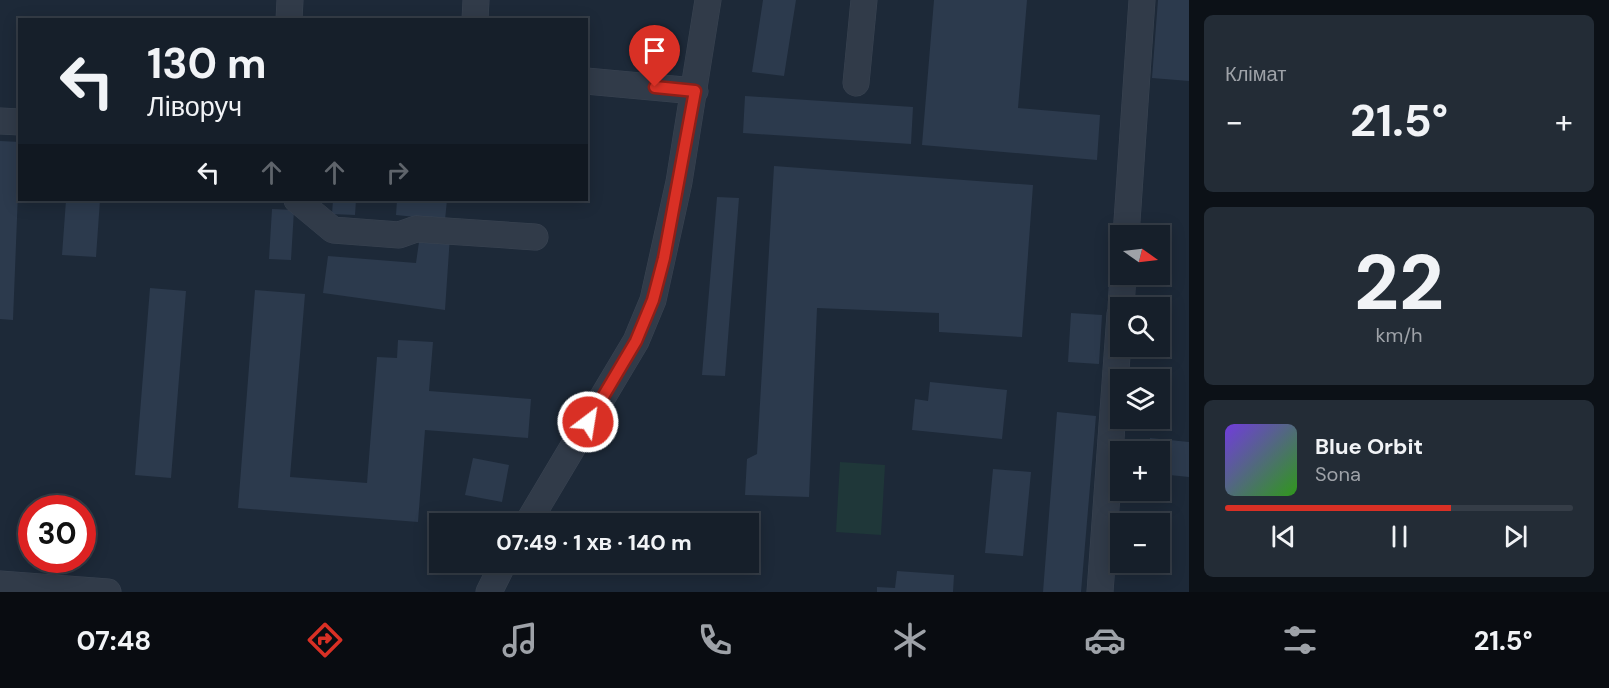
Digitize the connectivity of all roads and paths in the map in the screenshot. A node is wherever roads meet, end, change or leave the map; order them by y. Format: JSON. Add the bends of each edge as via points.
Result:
{"nodes":[{"id":1,"x":290,"y":0,"type":"edge"},
{"id":2,"x":476,"y":0,"type":"edge"},
{"id":3,"x":708,"y":0,"type":"edge"},
{"id":4,"x":864,"y":0,"type":"edge"},
{"id":5,"x":1142,"y":0,"type":"edge"},
{"id":6,"x":289,"y":18,"type":"edge"},
{"id":7,"x":475,"y":18,"type":"edge"},
{"id":8,"x":588,"y":81,"type":"edge"},
{"id":9,"x":856,"y":83,"type":"dead end"},
{"id":10,"x":695,"y":91,"type":"junction"},
{"id":11,"x":0,"y":121,"type":"edge"},
{"id":12,"x":18,"y":122,"type":"edge"},
{"id":13,"x":298,"y":201,"type":"edge"},
{"id":14,"x":1127,"y":225,"type":"edge"},
{"id":15,"x":535,"y":237,"type":"dead end"},
{"id":16,"x":1117,"y":357,"type":"edge"},
{"id":17,"x":534,"y":513,"type":"edge"},
{"id":18,"x":498,"y":573,"type":"edge"},
{"id":19,"x":0,"y":584,"type":"edge"},
{"id":20,"x":108,"y":592,"type":"edge"},
{"id":21,"x":489,"y":592,"type":"edge"},
{"id":22,"x":1100,"y":592,"type":"edge"}],
"edges":[{"from":1,"to":6,"type":"street"},
{"from":2,"to":7,"type":"street"},
{"from":3,"to":10,"type":"street"},
{"from":4,"to":9,"type":"street"},
{"from":5,"to":14,"type":"street"},
{"from":8,"to":10,"type":"street"},
{"from":10,"to":17,"type":"street","via":[[653,300],[636,341]]},
{"from":11,"to":12,"type":"street"},
{"from":13,"to":15,"type":"street","via":[[333,230],[399,235],[416,229]]},
{"from":16,"to":22,"type":"street"},
{"from":18,"to":21,"type":"street"},
{"from":19,"to":20,"type":"street"}]}
